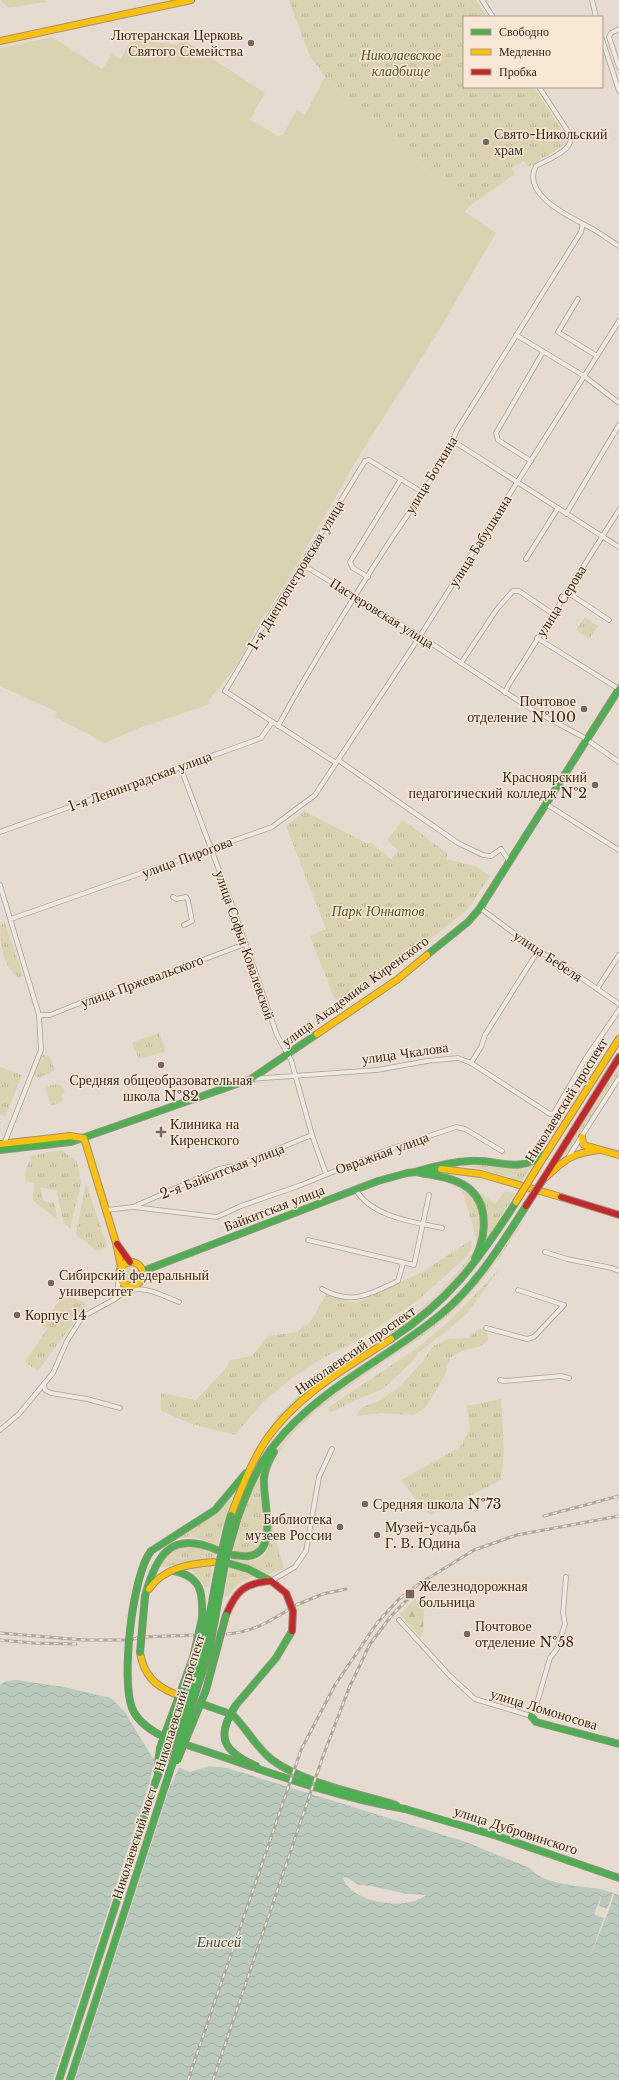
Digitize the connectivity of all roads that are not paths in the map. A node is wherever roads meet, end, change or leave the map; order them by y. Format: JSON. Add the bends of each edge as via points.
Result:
{"nodes":[{"id":1,"x":191,"y":0,"type":"edge"},
{"id":2,"x":482,"y":0,"type":"edge"},
{"id":3,"x":592,"y":0,"type":"edge"},
{"id":4,"x":492,"y":16,"type":"edge"},
{"id":5,"x":596,"y":16,"type":"edge"},
{"id":6,"x":619,"y":29,"type":"edge"},
{"id":7,"x":0,"y":42,"type":"edge"},
{"id":8,"x":603,"y":42,"type":"edge"},
{"id":9,"x":619,"y":67,"type":"edge"},
{"id":10,"x":540,"y":88,"type":"edge"},
{"id":11,"x":619,"y":91,"type":"edge"},
{"id":12,"x":583,"y":224,"type":"junction"},
{"id":13,"x":619,"y":246,"type":"edge"},
{"id":14,"x":578,"y":299,"type":"dead end"},
{"id":15,"x":619,"y":321,"type":"edge"},
{"id":16,"x":516,"y":335,"type":"junction"},
{"id":17,"x":543,"y":352,"type":"junction"},
{"id":18,"x":597,"y":356,"type":"junction"},
{"id":19,"x":584,"y":376,"type":"junction"},
{"id":20,"x":619,"y":403,"type":"edge"},
{"id":21,"x":619,"y":425,"type":"edge"},
{"id":22,"x":453,"y":441,"type":"junction"},
{"id":23,"x":531,"y":461,"type":"junction"},
{"id":24,"x":401,"y":478,"type":"junction"},
{"id":25,"x":518,"y":482,"type":"junction"},
{"id":26,"x":422,"y":492,"type":"junction"},
{"id":27,"x":558,"y":508,"type":"junction"},
{"id":28,"x":619,"y":510,"type":"edge"},
{"id":29,"x":566,"y":514,"type":"junction"},
{"id":30,"x":602,"y":536,"type":"junction"},
{"id":31,"x":619,"y":547,"type":"edge"},
{"id":32,"x":526,"y":560,"type":"dead end"},
{"id":33,"x":303,"y":565,"type":"junction"},
{"id":34,"x":368,"y":577,"type":"junction"},
{"id":35,"x":567,"y":592,"type":"junction"},
{"id":36,"x":357,"y":596,"type":"junction"},
{"id":37,"x":553,"y":614,"type":"junction"},
{"id":38,"x":609,"y":620,"type":"dead end"},
{"id":39,"x":420,"y":636,"type":"junction"},
{"id":40,"x":537,"y":638,"type":"junction"},
{"id":41,"x":461,"y":663,"type":"junction"},
{"id":42,"x":619,"y":689,"type":"edge"},
{"id":43,"x":505,"y":693,"type":"junction"},
{"id":44,"x":272,"y":722,"type":"junction"},
{"id":45,"x":278,"y":726,"type":"junction"},
{"id":46,"x":587,"y":740,"type":"junction"},
{"id":47,"x":337,"y":762,"type":"junction"},
{"id":48,"x":619,"y":762,"type":"edge"},
{"id":49,"x":180,"y":766,"type":"junction"},
{"id":50,"x":546,"y":804,"type":"junction"},
{"id":51,"x":0,"y":832,"type":"edge"},
{"id":52,"x":211,"y":848,"type":"junction"},
{"id":53,"x":619,"y":850,"type":"edge"},
{"id":54,"x":510,"y":862,"type":"junction"},
{"id":55,"x":0,"y":885,"type":"edge"},
{"id":56,"x":174,"y":897,"type":"dead end"},
{"id":57,"x":480,"y":908,"type":"junction"},
{"id":58,"x":11,"y":919,"type":"junction"},
{"id":59,"x":184,"y":925,"type":"dead end"},
{"id":60,"x":246,"y":944,"type":"junction"},
{"id":61,"x":538,"y":951,"type":"junction"},
{"id":62,"x":619,"y":955,"type":"edge"},
{"id":63,"x":597,"y":990,"type":"junction"},
{"id":64,"x":618,"y":1004,"type":"edge"},
{"id":65,"x":619,"y":1010,"type":"edge"},
{"id":66,"x":39,"y":1015,"type":"junction"},
{"id":67,"x":619,"y":1036,"type":"edge"},
{"id":68,"x":619,"y":1039,"type":"edge"},
{"id":69,"x":615,"y":1046,"type":"junction"},
{"id":70,"x":288,"y":1054,"type":"junction"},
{"id":71,"x":619,"y":1057,"type":"edge"},
{"id":72,"x":471,"y":1063,"type":"junction"},
{"id":73,"x":295,"y":1075,"type":"junction"},
{"id":74,"x":619,"y":1078,"type":"edge"},
{"id":75,"x":251,"y":1079,"type":"junction"},
{"id":76,"x":312,"y":1135,"type":"junction"},
{"id":77,"x":84,"y":1138,"type":"junction"},
{"id":78,"x":582,"y":1138,"type":"junction"},
{"id":79,"x":2,"y":1144,"type":"edge"},
{"id":80,"x":0,"y":1150,"type":"edge"},
{"id":81,"x":598,"y":1150,"type":"junction"},
{"id":82,"x":502,"y":1151,"type":"dead end"},
{"id":83,"x":549,"y":1151,"type":"junction"},
{"id":84,"x":619,"y":1155,"type":"edge"},
{"id":85,"x":568,"y":1158,"type":"junction"},
{"id":86,"x":416,"y":1172,"type":"junction"},
{"id":87,"x":326,"y":1174,"type":"junction"},
{"id":88,"x":544,"y":1178,"type":"junction"},
{"id":89,"x":356,"y":1190,"type":"junction"},
{"id":90,"x":428,"y":1195,"type":"dead end"},
{"id":91,"x":133,"y":1207,"type":"junction"},
{"id":92,"x":106,"y":1210,"type":"junction"},
{"id":93,"x":619,"y":1215,"type":"edge"},
{"id":94,"x":422,"y":1224,"type":"junction"},
{"id":95,"x":442,"y":1228,"type":"dead end"},
{"id":96,"x":308,"y":1240,"type":"dead end"},
{"id":97,"x":116,"y":1243,"type":"junction"},
{"id":98,"x":545,"y":1252,"type":"dead end"},
{"id":99,"x":130,"y":1262,"type":"junction"},
{"id":100,"x":402,"y":1263,"type":"junction"},
{"id":101,"x":121,"y":1267,"type":"junction"},
{"id":102,"x":470,"y":1269,"type":"junction"},
{"id":103,"x":143,"y":1271,"type":"junction"},
{"id":104,"x":619,"y":1271,"type":"edge"},
{"id":105,"x":119,"y":1276,"type":"junction"},
{"id":106,"x":132,"y":1286,"type":"junction"},
{"id":107,"x":322,"y":1289,"type":"dead end"},
{"id":108,"x":518,"y":1290,"type":"dead end"},
{"id":109,"x":117,"y":1297,"type":"junction"},
{"id":110,"x":179,"y":1302,"type":"dead end"},
{"id":111,"x":486,"y":1328,"type":"dead end"},
{"id":112,"x":569,"y":1378,"type":"dead end"},
{"id":113,"x":500,"y":1380,"type":"dead end"},
{"id":114,"x":44,"y":1384,"type":"junction"},
{"id":115,"x":120,"y":1408,"type":"dead end"},
{"id":116,"x":0,"y":1430,"type":"edge"},
{"id":117,"x":284,"y":1433,"type":"junction"},
{"id":118,"x":332,"y":1449,"type":"dead end"},
{"id":119,"x":255,"y":1460,"type":"junction"},
{"id":120,"x":217,"y":1550,"type":"dead end"},
{"id":121,"x":233,"y":1555,"type":"dead end"},
{"id":122,"x":214,"y":1562,"type":"dead end"},
{"id":123,"x":231,"y":1564,"type":"dead end"},
{"id":124,"x":172,"y":1570,"type":"junction"},
{"id":125,"x":566,"y":1577,"type":"dead end"},
{"id":126,"x":271,"y":1581,"type":"junction"},
{"id":127,"x":145,"y":1596,"type":"junction"},
{"id":128,"x":399,"y":1620,"type":"dead end"},
{"id":129,"x":175,"y":1694,"type":"tunnel mouth"},
{"id":130,"x":205,"y":1705,"type":"tunnel mouth"},
{"id":131,"x":225,"y":1712,"type":"dead end"},
{"id":132,"x":233,"y":1715,"type":"dead end"},
{"id":133,"x":531,"y":1716,"type":"junction"},
{"id":134,"x":160,"y":1735,"type":"dead end"},
{"id":135,"x":619,"y":1744,"type":"edge"},
{"id":136,"x":190,"y":1746,"type":"dead end"},
{"id":137,"x":258,"y":1767,"type":"junction"},
{"id":138,"x":155,"y":1783,"type":"junction"},
{"id":139,"x":165,"y":1786,"type":"junction"},
{"id":140,"x":405,"y":1808,"type":"junction"},
{"id":141,"x":619,"y":1878,"type":"edge"},
{"id":142,"x":59,"y":2080,"type":"edge"},
{"id":143,"x":70,"y":2080,"type":"edge"}],
"edges":[{"from":1,"to":7,"type":"main road"},
{"from":2,"to":4,"type":"street"},
{"from":3,"to":5,"type":"street"},
{"from":6,"to":9,"type":"street","via":[[609,37]]},
{"from":8,"to":11,"type":"street"},
{"from":10,"to":12,"type":"street","via":[[572,140],[566,149],[536,166],[534,184],[544,199]]},
{"from":12,"to":13,"type":"street"},
{"from":12,"to":16,"type":"street","name":"улица Боткина","via":[[581,232]]},
{"from":14,"to":18,"type":"street","via":[[558,332]]},
{"from":15,"to":18,"type":"street","name":"улица Бабушкина"},
{"from":16,"to":17,"type":"street"},
{"from":16,"to":22,"type":"street","name":"улица Боткина","via":[[457,430]]},
{"from":17,"to":19,"type":"street"},
{"from":17,"to":23,"type":"street","via":[[496,433],[498,440]]},
{"from":18,"to":19,"type":"street","name":"улица Бабушкина"},
{"from":19,"to":20,"type":"street"},
{"from":19,"to":23,"type":"street","name":"улица Бабушкина"},
{"from":21,"to":29,"type":"street"},
{"from":22,"to":25,"type":"street"},
{"from":22,"to":26,"type":"street","name":"улица Боткина"},
{"from":23,"to":25,"type":"street","name":"улица Бабушкина"},
{"from":24,"to":26,"type":"street","name":"1-я Днепропетровская улица"},
{"from":24,"to":33,"type":"street","name":"1-я Днепропетровская улица","via":[[369,460],[365,461]]},
{"from":24,"to":34,"type":"street","via":[[350,562],[353,568]]},
{"from":25,"to":27,"type":"street"},
{"from":25,"to":39,"type":"street","name":"улица Бабушкина"},
{"from":26,"to":34,"type":"street","name":"улица Боткина"},
{"from":27,"to":29,"type":"street"},
{"from":27,"to":32,"type":"street"},
{"from":28,"to":30,"type":"street","name":"улица Серова"},
{"from":29,"to":30,"type":"street"},
{"from":30,"to":31,"type":"street"},
{"from":30,"to":35,"type":"street","name":"улица Серова"},
{"from":33,"to":36,"type":"street","name":"Пастеровская улица"},
{"from":33,"to":44,"type":"street","name":"1-я Днепропетровская улица","via":[[267,618],[243,664],[224,691]]},
{"from":34,"to":36,"type":"street","name":"улица Боткина"},
{"from":35,"to":37,"type":"street","name":"улица Серова"},
{"from":35,"to":38,"type":"street"},
{"from":36,"to":39,"type":"street","name":"Пастеровская улица"},
{"from":36,"to":45,"type":"street","name":"улица Боткина"},
{"from":37,"to":40,"type":"street","name":"улица Серова"},
{"from":37,"to":41,"type":"street","via":[[519,591],[513,591],[497,609]]},
{"from":39,"to":41,"type":"street","name":"Пастеровская улица"},
{"from":39,"to":47,"type":"street","name":"улица Бабушкина"},
{"from":40,"to":42,"type":"street"},
{"from":40,"to":43,"type":"street","name":"улица Серова"},
{"from":41,"to":43,"type":"street","name":"Пастеровская улица"},
{"from":42,"to":46,"type":"main road","name":"улица Академика Киренского"},
{"from":43,"to":46,"type":"street","name":"Пастеровская улица"},
{"from":44,"to":45,"type":"street","name":"1-я Днепропетровская улица"},
{"from":44,"to":49,"type":"street","name":"1-я Ленинградская улица","via":[[261,738]]},
{"from":45,"to":47,"type":"street","name":"1-я Днепропетровская улица"},
{"from":46,"to":48,"type":"street","name":"Пастеровская улица"},
{"from":46,"to":50,"type":"main road","name":"улица Академика Киренского"},
{"from":47,"to":52,"type":"street","name":"улица Пирогова","via":[[315,795],[276,824]]},
{"from":47,"to":54,"type":"street","name":"1-я Днепропетровская улица","via":[[458,843],[482,855],[491,856],[501,849]]},
{"from":49,"to":51,"type":"street","name":"1-я Ленинградская улица"},
{"from":49,"to":52,"type":"street","name":"улица Софьи Ковалевской"},
{"from":50,"to":53,"type":"street"},
{"from":50,"to":54,"type":"main road","name":"улица Академика Киренского"},
{"from":52,"to":58,"type":"street","name":"улица Пирогова"},
{"from":52,"to":60,"type":"street","name":"улица Софьи Ковалевской"},
{"from":54,"to":57,"type":"main road","name":"улица Академика Киренского"},
{"from":55,"to":58,"type":"street"},
{"from":56,"to":59,"type":"street","via":[[186,897],[188,900],[192,921]]},
{"from":57,"to":61,"type":"street","name":"улица Бебеля"},
{"from":57,"to":70,"type":"main road","name":"улица Академика Киренского","via":[[468,922],[398,979]]},
{"from":58,"to":66,"type":"street"},
{"from":60,"to":66,"type":"street","name":"улица Пржевальского","via":[[50,1015]]},
{"from":60,"to":70,"type":"street","name":"улица Софьи Ковалевской","via":[[277,1035]]},
{"from":61,"to":63,"type":"street","name":"улица Бебеля","via":[[557,961]]},
{"from":61,"to":72,"type":"street","via":[[485,1035]]},
{"from":62,"to":63,"type":"street"},
{"from":63,"to":64,"type":"street","name":"улица Бебеля"},
{"from":65,"to":72,"type":"street","name":"улица Чкалова","via":[[586,1058],[554,1112],[548,1114]]},
{"from":66,"to":79,"type":"street","via":[[41,1050]]},
{"from":67,"to":69,"type":"street"},
{"from":68,"to":69,"type":"main road","name":"Николаевский проспект"},
{"from":69,"to":83,"type":"main road","name":"Николаевский проспект"},
{"from":70,"to":73,"type":"street"},
{"from":70,"to":75,"type":"main road","name":"улица Академика Киренского"},
{"from":71,"to":88,"type":"main road","name":"Николаевский проспект"},
{"from":72,"to":73,"type":"street","name":"улица Чкалова","via":[[458,1058],[377,1070]]},
{"from":73,"to":75,"type":"street","name":"улица Чкалова"},
{"from":73,"to":76,"type":"street"},
{"from":74,"to":78,"type":"street"},
{"from":75,"to":77,"type":"main road","name":"улица Академика Киренского"},
{"from":76,"to":87,"type":"street"},
{"from":76,"to":91,"type":"street","name":"2-я Байкитская улица","via":[[238,1165],[219,1170]]},
{"from":77,"to":79,"type":"main road","name":"улица Академика Киренского","via":[[70,1136]]},
{"from":77,"to":80,"type":"main road","name":"улица Академика Киренского","via":[[71,1142]]},
{"from":77,"to":92,"type":"main road"},
{"from":78,"to":81,"type":"main road","via":[[583,1144]]},
{"from":78,"to":85,"type":"street"},
{"from":81,"to":84,"type":"main road"},
{"from":81,"to":85,"type":"main road","via":[[577,1153]]},
{"from":82,"to":87,"type":"street","name":"Овражная улица","via":[[456,1127]]},
{"from":83,"to":86,"type":"main road","via":[[524,1166],[485,1161],[455,1162]]},
{"from":83,"to":102,"type":"main road","name":"Николаевский проспект","bridge":true,"via":[[490,1244]]},
{"from":85,"to":88,"type":"main road"},
{"from":86,"to":89,"type":"main road","name":"Байкитская улица"},
{"from":86,"to":93,"type":"main road","via":[[436,1169],[471,1173],[519,1184]]},
{"from":86,"to":102,"type":"main road","via":[[458,1181],[470,1188],[480,1200],[485,1227],[484,1240]]},
{"from":87,"to":91,"type":"street","name":"Овражная улица","via":[[241,1206],[217,1218]]},
{"from":88,"to":117,"type":"main road","name":"Николаевский проспект","bridge":true,"via":[[482,1271],[453,1303],[415,1334],[318,1401]]},
{"from":89,"to":94,"type":"street","via":[[378,1209],[395,1217]]},
{"from":89,"to":103,"type":"main road","name":"Байкитская улица"},
{"from":90,"to":94,"type":"street"},
{"from":91,"to":92,"type":"street"},
{"from":92,"to":97,"type":"main road"},
{"from":94,"to":95,"type":"street"},
{"from":94,"to":100,"type":"street","via":[[414,1265]]},
{"from":96,"to":100,"type":"street"},
{"from":97,"to":99,"type":"main road"},
{"from":97,"to":101,"type":"main road"},
{"from":98,"to":104,"type":"street"},
{"from":99,"to":101,"type":"main road"},
{"from":99,"to":103,"type":"main road","via":[[137,1263]]},
{"from":100,"to":107,"type":"street","via":[[398,1281],[368,1296],[354,1299],[333,1295]]},
{"from":101,"to":105,"type":"main road"},
{"from":102,"to":119,"type":"main road","name":"Николаевский проспект","via":[[447,1295],[409,1327],[297,1405],[274,1430]]},
{"from":103,"to":106,"type":"main road","via":[[140,1281]]},
{"from":105,"to":106,"type":"main road","via":[[125,1284]]},
{"from":105,"to":109,"type":"street"},
{"from":106,"to":109,"type":"street"},
{"from":108,"to":111,"type":"street","via":[[564,1305],[534,1337],[527,1338]]},
{"from":109,"to":110,"type":"street","via":[[139,1289]]},
{"from":109,"to":114,"type":"street","via":[[82,1317],[67,1341],[53,1373]]},
{"from":112,"to":113,"type":"street","via":[[561,1376]]},
{"from":114,"to":115,"type":"street","via":[[45,1390],[50,1393]]},
{"from":114,"to":116,"type":"street","via":[[19,1414]]},
{"from":117,"to":121,"type":"main road","via":[[265,1471],[267,1541],[255,1554],[242,1557]]},
{"from":117,"to":139,"type":"main road","name":"Николаевский проспект","bridge":true,"via":[[270,1450],[255,1476],[237,1520],[226,1558],[209,1652]]},
{"from":118,"to":126,"type":"street","via":[[319,1477],[306,1551],[294,1567]]},
{"from":119,"to":134,"type":"main road","bridge":true,"via":[[223,1503],[202,1520],[165,1540],[151,1551],[143,1562],[137,1584],[127,1688],[131,1708],[140,1721]]},
{"from":119,"to":138,"type":"main road","name":"Николаевский проспект","bridge":true,"via":[[231,1515],[220,1554],[200,1660]]},
{"from":120,"to":127,"type":"main road","via":[[198,1543],[183,1542],[168,1550],[155,1565]]},
{"from":122,"to":124,"type":"main road"},
{"from":123,"to":126,"type":"main road","via":[[248,1569]]},
{"from":124,"to":127,"type":"main road","via":[[156,1578]]},
{"from":124,"to":138,"type":"main road","name":"Николаевский мост","bridge":true,"via":[[191,1576],[197,1582],[202,1591],[202,1619],[193,1658],[160,1748]]},
{"from":125,"to":133,"type":"street","via":[[563,1613],[565,1624],[557,1649],[550,1658]]},
{"from":126,"to":137,"type":"main road","bridge":true,"via":[[286,1593],[293,1609],[292,1631],[276,1658],[236,1704],[224,1724],[222,1733],[232,1754]]},
{"from":126,"to":139,"type":"main road","name":"Николаевский мост","bridge":true,"via":[[243,1587],[231,1602],[200,1707]]},
{"from":127,"to":129,"type":"main road","bridge":true,"via":[[140,1653],[142,1665],[151,1681]]},
{"from":128,"to":133,"type":"street","name":"улица Ломоносова","via":[[450,1676],[475,1699]]},
{"from":130,"to":131,"type":"main road"},
{"from":132,"to":140,"type":"main road","via":[[269,1757],[282,1767]]},
{"from":133,"to":135,"type":"main road","name":"улица Ломоносова","via":[[536,1722]]},
{"from":136,"to":137,"type":"main road","bridge":true},
{"from":137,"to":140,"type":"main road","via":[[375,1804]]},
{"from":138,"to":142,"type":"main road","name":"Николаевский мост"},
{"from":139,"to":143,"type":"main road","name":"Николаевский мост"},
{"from":140,"to":141,"type":"main road","name":"улица Дубровинского"}]}
